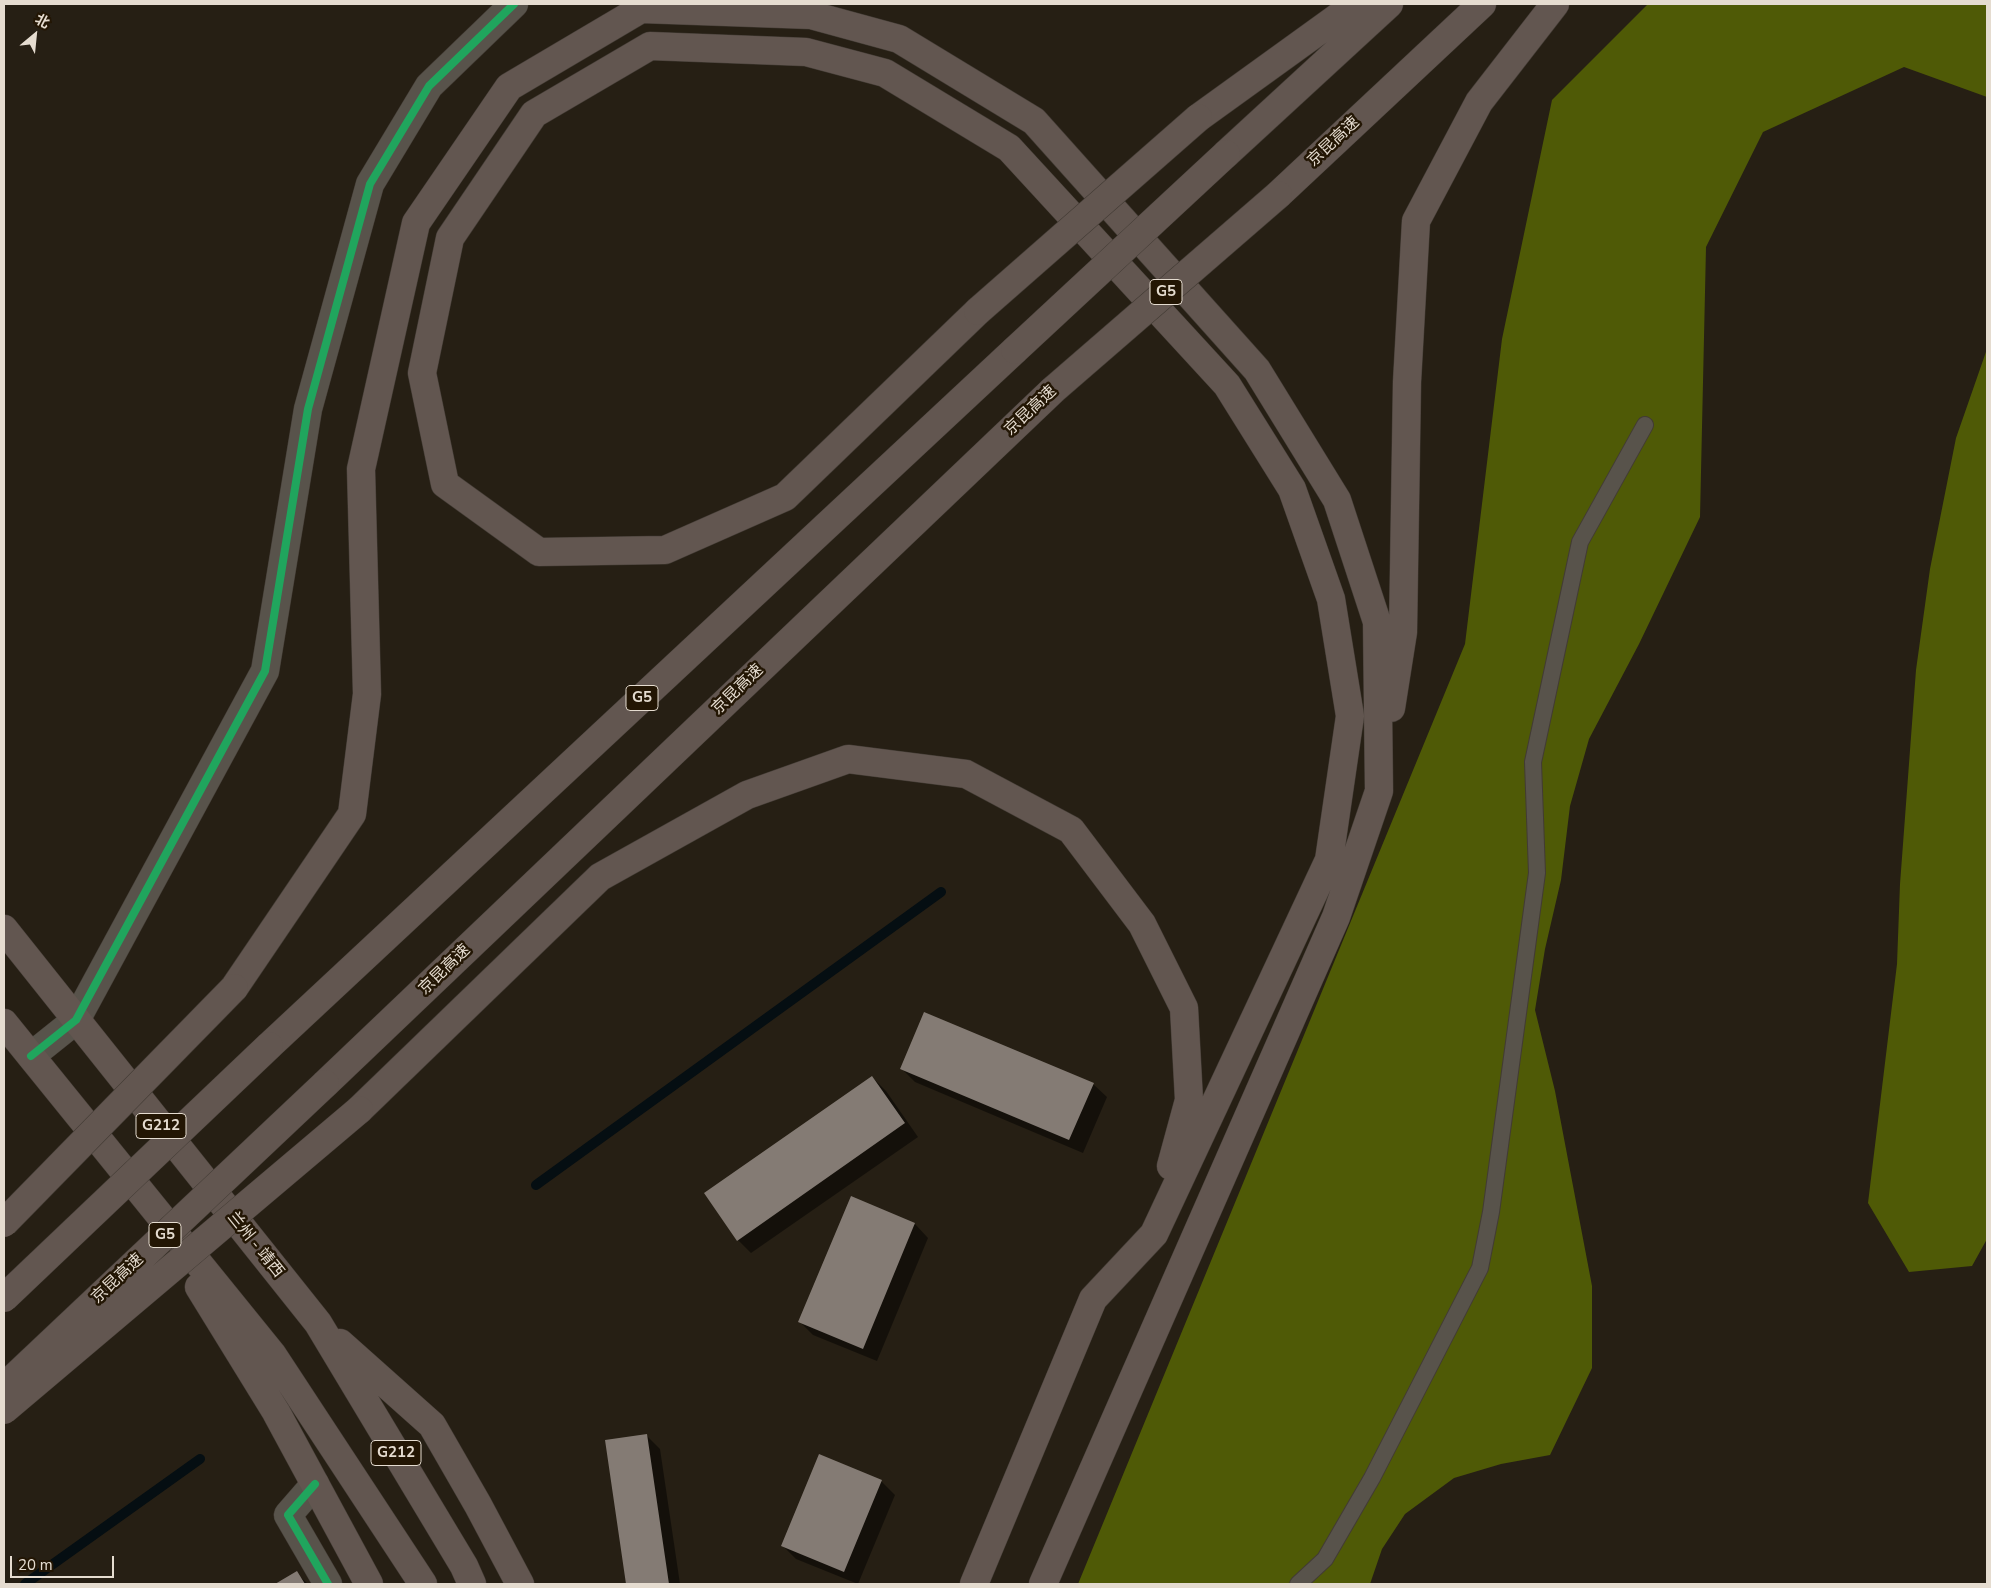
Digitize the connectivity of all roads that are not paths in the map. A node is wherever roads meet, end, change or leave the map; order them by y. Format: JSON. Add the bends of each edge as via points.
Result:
{"nodes":[{"id":1,"x":514,"y":4,"type":"edge"},
{"id":2,"x":1356,"y":4,"type":"edge"},
{"id":3,"x":1389,"y":4,"type":"edge"},
{"id":4,"x":1482,"y":4,"type":"edge"},
{"id":5,"x":1555,"y":4,"type":"edge"},
{"id":6,"x":1645,"y":425,"type":"dead end"},
{"id":7,"x":1379,"y":791,"type":"junction"},
{"id":8,"x":4,"y":929,"type":"edge"},
{"id":9,"x":76,"y":1020,"type":"junction"},
{"id":10,"x":4,"y":1023,"type":"edge"},
{"id":11,"x":31,"y":1056,"type":"junction"},
{"id":12,"x":147,"y":1200,"type":"junction"},
{"id":13,"x":4,"y":1223,"type":"edge"},
{"id":14,"x":1154,"y":1234,"type":"junction"},
{"id":15,"x":4,"y":1298,"type":"edge"},
{"id":16,"x":318,"y":1323,"type":"junction"},
{"id":17,"x":4,"y":1387,"type":"edge"},
{"id":18,"x":4,"y":1410,"type":"edge"},
{"id":19,"x":315,"y":1484,"type":"junction"},
{"id":20,"x":978,"y":1575,"type":"edge"},
{"id":21,"x":328,"y":1584,"type":"edge"},
{"id":22,"x":369,"y":1584,"type":"edge"},
{"id":23,"x":423,"y":1584,"type":"edge"},
{"id":24,"x":472,"y":1584,"type":"edge"},
{"id":25,"x":520,"y":1584,"type":"edge"},
{"id":26,"x":1043,"y":1584,"type":"edge"},
{"id":27,"x":1298,"y":1584,"type":"edge"}],
"edges":[{"from":1,"to":9,"type":"street","via":[[429,86],[370,184],[308,409],[264,671]]},
{"from":2,"to":14,"type":"highway","bridge":true,"via":[[1198,118],[978,311],[785,497],[665,550],[539,552],[445,484],[422,373],[450,238],[534,114],[650,46],[806,52],[884,73],[1009,148],[1226,384],[1292,489],[1331,599],[1350,716],[1329,860]]},
{"from":3,"to":15,"type":"highway","number":"G5","bridge":true,"via":[[269,1046]]},
{"from":4,"to":17,"type":"highway","name":"京昆高速","number":"G5","bridge":true,"via":[[1278,195],[1053,390]]},
{"from":5,"to":7,"type":"highway","via":[[1479,102],[1416,221],[1407,382],[1403,632]]},
{"from":6,"to":27,"type":"lane","via":[[1580,542],[1533,762],[1537,873],[1491,1212],[1480,1268],[1372,1478],[1325,1559]]},
{"from":7,"to":13,"type":"highway","bridge":true,"via":[[1377,622],[1337,500],[1257,370],[1034,121],[899,39],[811,15],[641,9],[509,87],[416,223],[361,469],[367,694],[352,814],[234,988]]},
{"from":7,"to":26,"type":"highway","via":[[1336,918]]},
{"from":8,"to":9,"type":"highway","name":"兰州 - 靖西","number":"G212"},
{"from":9,"to":11,"type":"street"},
{"from":9,"to":16,"type":"highway","name":"兰州 - 靖西","number":"G212"},
{"from":10,"to":11,"type":"highway","number":"G212"},
{"from":11,"to":12,"type":"highway","number":"G212"},
{"from":12,"to":19,"type":"highway","via":[[276,1412]]},
{"from":12,"to":23,"type":"highway","number":"G212","via":[[272,1354]]},
{"from":14,"to":18,"type":"highway","bridge":true,"via":[[1189,1100],[1184,1008],[1142,924],[1071,830],[966,774],[848,759],[738,800],[600,876],[359,1110]]},
{"from":14,"to":20,"type":"highway","via":[[1093,1299]]},
{"from":16,"to":24,"type":"highway","name":"兰州 - 靖西","number":"G212"},
{"from":16,"to":25,"type":"highway","via":[[432,1425]]},
{"from":19,"to":21,"type":"street","via":[[288,1515]]},
{"from":19,"to":22,"type":"highway"}]}
